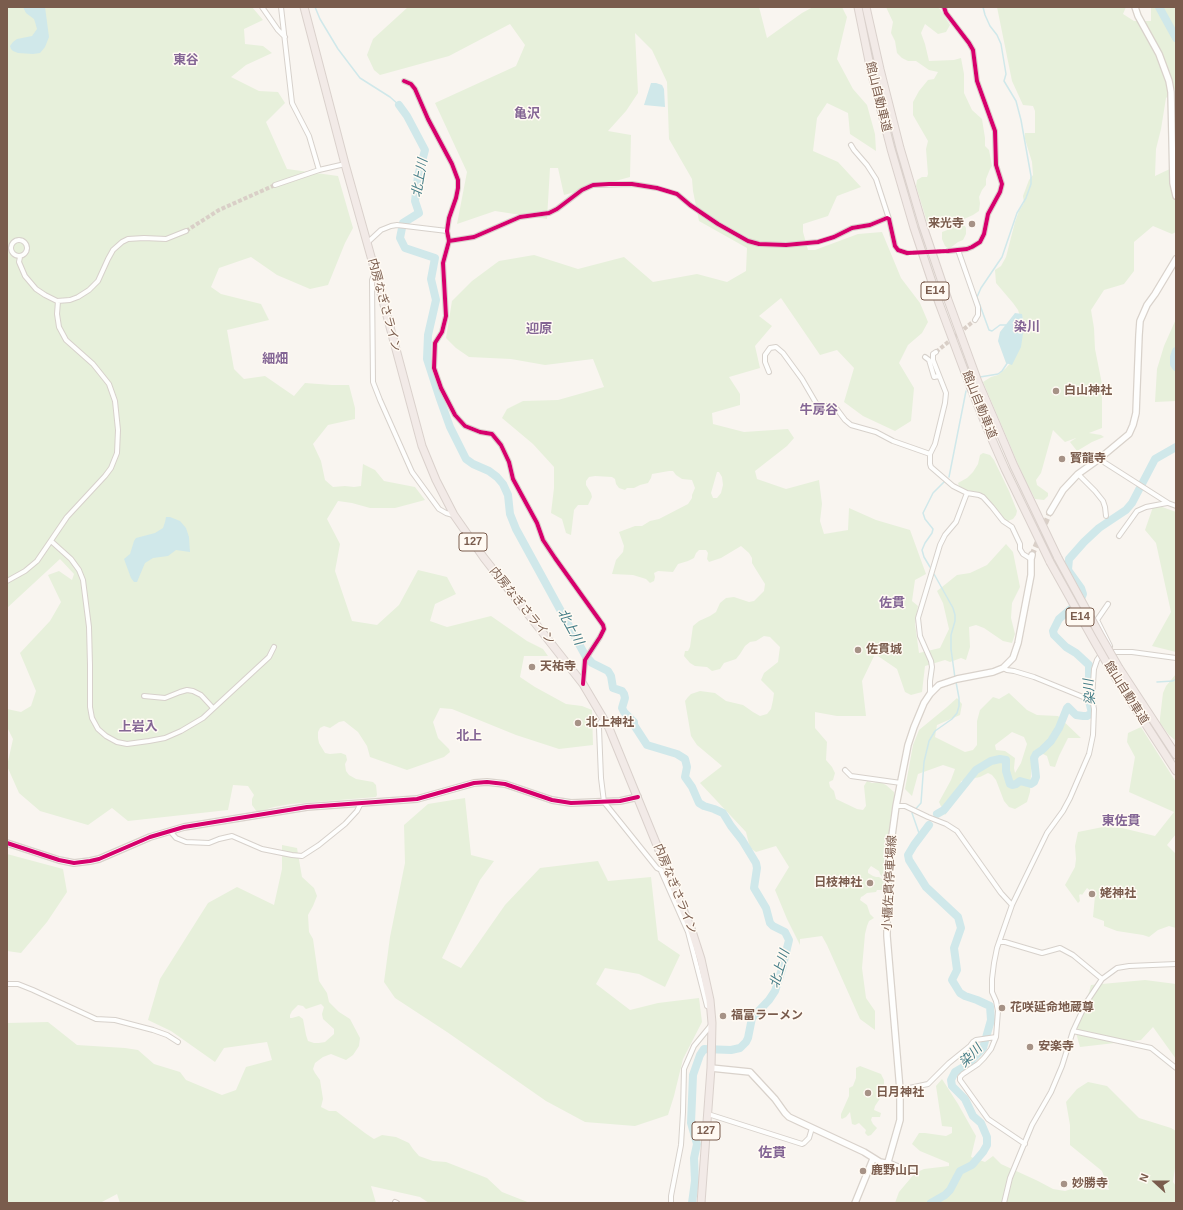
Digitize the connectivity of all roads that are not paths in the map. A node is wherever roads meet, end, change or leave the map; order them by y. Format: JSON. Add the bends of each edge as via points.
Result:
{"nodes":[{"id":1,"x":262,"y":7,"type":"edge"},
{"id":2,"x":281,"y":7,"type":"edge"},
{"id":3,"x":304,"y":7,"type":"edge"},
{"id":4,"x":858,"y":7,"type":"edge"},
{"id":5,"x":866,"y":7,"type":"edge"},
{"id":6,"x":944,"y":7,"type":"edge"},
{"id":7,"x":1135,"y":7,"type":"edge"},
{"id":8,"x":285,"y":38,"type":"junction"},
{"id":9,"x":404,"y":81,"type":"dead end"},
{"id":10,"x":1174,"y":142,"type":"edge"},
{"id":11,"x":851,"y":145,"type":"dead end"},
{"id":12,"x":345,"y":164,"type":"junction"},
{"id":13,"x":319,"y":170,"type":"junction"},
{"id":14,"x":275,"y":185,"type":"tunnel mouth"},
{"id":15,"x":1176,"y":196,"type":"edge"},
{"id":16,"x":889,"y":219,"type":"junction"},
{"id":17,"x":186,"y":231,"type":"tunnel mouth"},
{"id":18,"x":447,"y":231,"type":"junction"},
{"id":19,"x":449,"y":241,"type":"junction"},
{"id":20,"x":367,"y":243,"type":"junction"},
{"id":21,"x":958,"y":250,"type":"junction"},
{"id":22,"x":9,"y":251,"type":"edge"},
{"id":23,"x":948,"y":251,"type":"tunnel mouth"},
{"id":24,"x":907,"y":253,"type":"dead end"},
{"id":25,"x":20,"y":257,"type":"junction"},
{"id":26,"x":1176,"y":259,"type":"edge"},
{"id":27,"x":375,"y":271,"type":"junction"},
{"id":28,"x":58,"y":301,"type":"junction"},
{"id":29,"x":975,"y":320,"type":"dead end"},
{"id":30,"x":936,"y":352,"type":"dead end"},
{"id":31,"x":925,"y":357,"type":"dead end"},
{"id":32,"x":769,"y":372,"type":"dead end"},
{"id":33,"x":939,"y":376,"type":"junction"},
{"id":34,"x":930,"y":454,"type":"junction"},
{"id":35,"x":1099,"y":459,"type":"junction"},
{"id":36,"x":1078,"y":474,"type":"junction"},
{"id":37,"x":967,"y":493,"type":"junction"},
{"id":38,"x":1168,"y":503,"type":"junction"},
{"id":39,"x":1176,"y":506,"type":"edge"},
{"id":40,"x":1050,"y":512,"type":"tunnel mouth"},
{"id":41,"x":454,"y":515,"type":"junction"},
{"id":42,"x":1106,"y":516,"type":"dead end"},
{"id":43,"x":1119,"y":536,"type":"dead end"},
{"id":44,"x":51,"y":541,"type":"junction"},
{"id":45,"x":1032,"y":557,"type":"joint"},
{"id":46,"x":7,"y":581,"type":"edge"},
{"id":47,"x":1108,"y":604,"type":"dead end"},
{"id":48,"x":274,"y":647,"type":"dead end"},
{"id":49,"x":1113,"y":652,"type":"junction"},
{"id":50,"x":1176,"y":658,"type":"edge"},
{"id":51,"x":1003,"y":668,"type":"junction"},
{"id":52,"x":583,"y":684,"type":"junction"},
{"id":53,"x":930,"y":694,"type":"junction"},
{"id":54,"x":144,"y":696,"type":"dead end"},
{"id":55,"x":1090,"y":698,"type":"junction"},
{"id":56,"x":214,"y":708,"type":"junction"},
{"id":57,"x":603,"y":719,"type":"junction"},
{"id":58,"x":1176,"y":755,"type":"edge"},
{"id":59,"x":845,"y":770,"type":"dead end"},
{"id":60,"x":1176,"y":771,"type":"edge"},
{"id":61,"x":901,"y":783,"type":"junction"},
{"id":62,"x":638,"y":797,"type":"junction"},
{"id":63,"x":604,"y":802,"type":"junction"},
{"id":64,"x":360,"y":803,"type":"junction"},
{"id":65,"x":896,"y":806,"type":"junction"},
{"id":66,"x":170,"y":830,"type":"junction"},
{"id":67,"x":7,"y":843,"type":"edge"},
{"id":68,"x":661,"y":870,"type":"junction"},
{"id":69,"x":669,"y":874,"type":"junction"},
{"id":70,"x":1012,"y":905,"type":"junction"},
{"id":71,"x":999,"y":942,"type":"junction"},
{"id":72,"x":1176,"y":964,"type":"edge"},
{"id":73,"x":1102,"y":979,"type":"junction"},
{"id":74,"x":7,"y":984,"type":"edge"},
{"id":75,"x":711,"y":1009,"type":"junction"},
{"id":76,"x":712,"y":1023,"type":"junction"},
{"id":77,"x":1073,"y":1031,"type":"junction"},
{"id":78,"x":994,"y":1038,"type":"junction"},
{"id":79,"x":178,"y":1042,"type":"dead end"},
{"id":80,"x":711,"y":1068,"type":"junction"},
{"id":81,"x":1176,"y":1068,"type":"edge"},
{"id":82,"x":900,"y":1090,"type":"junction"},
{"id":83,"x":708,"y":1114,"type":"junction"},
{"id":84,"x":812,"y":1128,"type":"junction"},
{"id":85,"x":1025,"y":1144,"type":"junction"},
{"id":86,"x":873,"y":1159,"type":"junction"},
{"id":87,"x":888,"y":1162,"type":"junction"},
{"id":88,"x":915,"y":1173,"type":"dead end"},
{"id":89,"x":671,"y":1203,"type":"edge"},
{"id":90,"x":701,"y":1203,"type":"edge"},
{"id":91,"x":854,"y":1203,"type":"edge"},
{"id":92,"x":1004,"y":1203,"type":"edge"}],
"edges":[{"from":1,"to":8,"type":"street"},
{"from":2,"to":8,"type":"street"},
{"from":3,"to":12,"type":"highway","name":"内房なぎさライン","number":"127"},
{"from":4,"to":60,"type":"highway","name":"館山自動車道","number":"E14","bridge":true,"via":[[871,71],[914,228],[939,303],[987,428],[1050,562],[1092,639]]},
{"from":5,"to":58,"type":"highway","name":"館山自動車道","number":"E14","bridge":true,"via":[[900,148],[923,226],[996,426],[1058,558],[1100,636]]},
{"from":6,"to":21,"type":"street","via":[[973,50],[977,81],[995,131],[996,165],[1002,184],[988,214],[980,242],[967,249]]},
{"from":7,"to":10,"type":"main road","via":[[1159,54],[1169,81]]},
{"from":8,"to":13,"type":"street","via":[[292,103],[309,136]]},
{"from":9,"to":18,"type":"street","via":[[415,89],[458,180]]},
{"from":10,"to":15,"type":"main road","via":[[1172,183]]},
{"from":11,"to":16,"type":"street","via":[[876,179]]},
{"from":12,"to":13,"type":"street"},
{"from":12,"to":20,"type":"highway","name":"内房なぎさライン","number":"127"},
{"from":13,"to":14,"type":"street"},
{"from":16,"to":19,"type":"street","via":[[852,228],[818,242],[759,244],[748,241],[718,224],[677,194],[632,184],[608,184],[593,185],[582,190],[549,213],[520,217],[474,237]]},
{"from":16,"to":24,"type":"street","via":[[898,250]]},
{"from":17,"to":28,"type":"street","via":[[166,240],[144,238],[122,242],[113,250],[98,281],[89,290],[74,299]]},
{"from":18,"to":19,"type":"street"},
{"from":18,"to":20,"type":"street","via":[[397,225],[382,230]]},
{"from":19,"to":52,"type":"street","via":[[443,263],[446,316],[442,332],[435,343],[434,368],[455,415],[465,426],[492,434],[501,445],[513,479],[537,523],[543,540],[603,625],[602,633],[585,660]]},
{"from":20,"to":27,"type":"highway","name":"内房なぎさライン","number":"127"},
{"from":21,"to":23,"type":"street"},
{"from":21,"to":29,"type":"street","via":[[978,307]]},
{"from":22,"to":25,"type":"street"},
{"from":22,"to":25,"type":"street","via":[[14,242],[25,242],[28,250]]},
{"from":25,"to":28,"type":"street","via":[[19,262],[25,276],[36,289]]},
{"from":26,"to":35,"type":"main road","via":[[1140,321],[1136,413],[1133,425],[1129,434]]},
{"from":27,"to":41,"type":"highway","name":"内房なぎさライン","number":"127","via":[[422,446]]},
{"from":27,"to":41,"type":"street","via":[[372,280],[374,382],[412,472],[439,509]]},
{"from":28,"to":44,"type":"street","via":[[57,314],[66,340],[93,364],[109,384],[116,401],[118,430],[116,459],[111,468],[67,517]]},
{"from":30,"to":33,"type":"street","via":[[933,354],[933,360]]},
{"from":31,"to":33,"type":"street","via":[[929,360],[934,377]]},
{"from":32,"to":34,"type":"street","via":[[765,362],[766,355],[770,348],[776,347],[783,353],[820,406],[836,408],[851,425],[876,432]]},
{"from":33,"to":34,"type":"street","via":[[946,394],[945,403]]},
{"from":34,"to":37,"type":"street","via":[[931,467],[953,486]]},
{"from":35,"to":36,"type":"main road"},
{"from":35,"to":38,"type":"street"},
{"from":36,"to":40,"type":"main road","via":[[1062,490]]},
{"from":36,"to":42,"type":"street","via":[[1103,501]]},
{"from":37,"to":45,"type":"street","via":[[983,498],[1003,521],[1012,527],[1023,554]]},
{"from":37,"to":53,"type":"street","via":[[956,522],[940,545],[918,618],[920,636],[932,667]]},
{"from":38,"to":39,"type":"street"},
{"from":38,"to":43,"type":"street","via":[[1137,511]]},
{"from":41,"to":52,"type":"highway","name":"内房なぎさライン","number":"127","via":[[484,558]]},
{"from":44,"to":46,"type":"street","via":[[37,561]]},
{"from":44,"to":56,"type":"street","via":[[71,559],[83,580],[89,627],[90,707],[98,729],[117,742],[148,742],[182,731]]},
{"from":45,"to":51,"type":"main road","via":[[1018,643],[1013,658]]},
{"from":47,"to":49,"type":"street","via":[[1097,620]]},
{"from":48,"to":56,"type":"street","via":[[269,657]]},
{"from":49,"to":50,"type":"street"},
{"from":49,"to":55,"type":"street","via":[[1102,653],[1097,660]]},
{"from":51,"to":53,"type":"main road","name":"小櫃佐貫停車場線","via":[[949,681],[939,685]]},
{"from":51,"to":55,"type":"street"},
{"from":52,"to":57,"type":"highway","name":"内房なぎさライン","number":"127"},
{"from":53,"to":61,"type":"main road","name":"小櫃佐貫停車場線","via":[[908,745]]},
{"from":54,"to":56,"type":"street","via":[[165,698],[187,690],[193,691]]},
{"from":55,"to":70,"type":"street","via":[[1094,716],[1089,754],[1070,798],[1047,833]]},
{"from":57,"to":62,"type":"highway","name":"内房なぎさライン","number":"127"},
{"from":57,"to":63,"type":"street","via":[[599,728]]},
{"from":59,"to":61,"type":"street","via":[[851,776]]},
{"from":61,"to":65,"type":"main road","name":"小櫃佐貫停車場線"},
{"from":62,"to":63,"type":"main road"},
{"from":62,"to":69,"type":"highway","name":"内房なぎさライン","number":"127"},
{"from":63,"to":64,"type":"main road","via":[[561,802],[505,784],[486,782],[417,799]]},
{"from":63,"to":68,"type":"street","via":[[646,856]]},
{"from":64,"to":66,"type":"main road","via":[[307,807]]},
{"from":64,"to":66,"type":"street","via":[[357,811],[344,824],[302,856],[262,849],[232,836],[209,843],[186,842],[176,838]]},
{"from":65,"to":70,"type":"street","via":[[915,810],[957,831]]},
{"from":65,"to":82,"type":"main road","name":"小櫃佐貫停車場線","via":[[886,902]]},
{"from":66,"to":67,"type":"main road","via":[[99,859],[84,862],[59,860]]},
{"from":68,"to":69,"type":"street"},
{"from":68,"to":75,"type":"street","via":[[688,932],[707,1006]]},
{"from":69,"to":75,"type":"highway","name":"内房なぎさライン","number":"127","via":[[701,959]]},
{"from":70,"to":71,"type":"street"},
{"from":71,"to":73,"type":"street","via":[[1042,952],[1060,948],[1073,955]]},
{"from":71,"to":78,"type":"street","via":[[992,979],[992,992],[998,1011]]},
{"from":72,"to":73,"type":"street","via":[[1117,968]]},
{"from":73,"to":77,"type":"street","via":[[1086,1003]]},
{"from":74,"to":79,"type":"street","via":[[18,984],[96,1019],[115,1020],[153,1030]]},
{"from":75,"to":76,"type":"highway","name":"内房なぎさライン","number":"127"},
{"from":76,"to":80,"type":"highway","name":"内房なぎさライン","number":"127"},
{"from":76,"to":89,"type":"street","via":[[694,1046],[684,1069],[681,1145]]},
{"from":77,"to":81,"type":"street","via":[[1151,1048]]},
{"from":77,"to":85,"type":"street","via":[[1051,1092],[1032,1125]]},
{"from":78,"to":82,"type":"street","via":[[976,1040],[928,1084]]},
{"from":78,"to":85,"type":"street","via":[[984,1058],[963,1074],[960,1080],[988,1119]]},
{"from":80,"to":83,"type":"highway","name":"内房なぎさライン","number":"127"},
{"from":80,"to":84,"type":"main road","via":[[750,1072],[789,1117]]},
{"from":82,"to":87,"type":"main road","name":"小櫃佐貫停車場線","via":[[900,1120]]},
{"from":83,"to":84,"type":"street","via":[[802,1144],[809,1138]]},
{"from":83,"to":90,"type":"highway","name":"内房なぎさライン","number":"127"},
{"from":84,"to":86,"type":"main road","via":[[864,1152]]},
{"from":85,"to":92,"type":"street","via":[[1010,1178]]},
{"from":86,"to":87,"type":"main road"},
{"from":86,"to":91,"type":"main road"},
{"from":87,"to":88,"type":"street"}]}
